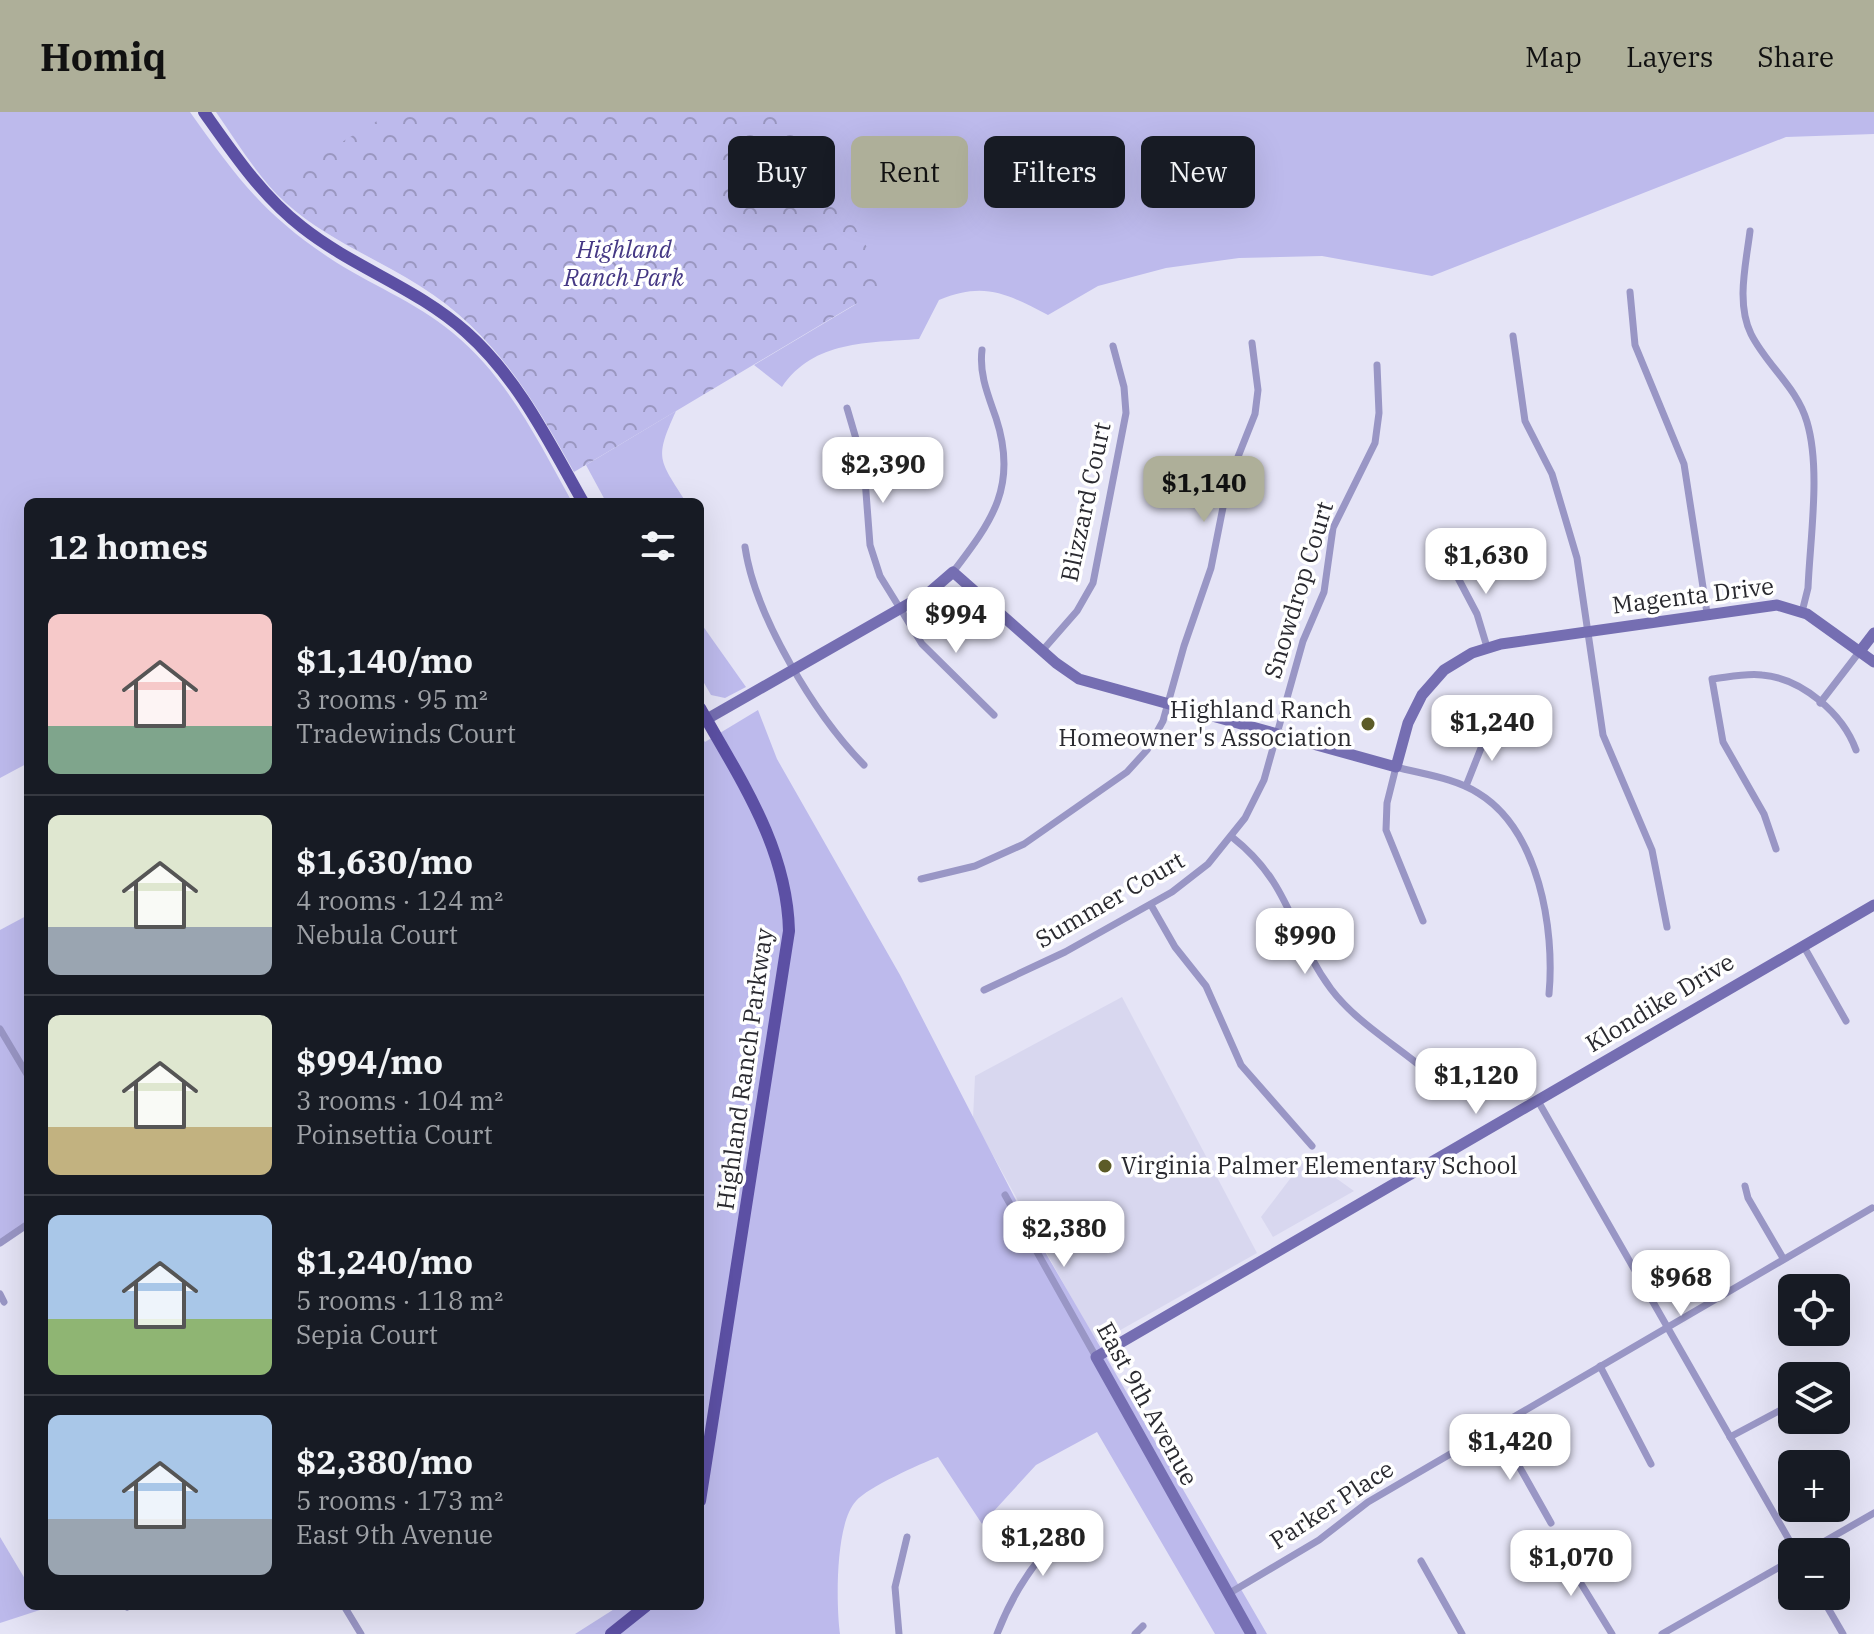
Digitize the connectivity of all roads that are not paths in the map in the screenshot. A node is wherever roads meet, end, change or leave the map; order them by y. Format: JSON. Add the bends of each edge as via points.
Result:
{"nodes":[{"id":1,"x":204,"y":112,"type":"edge"},
{"id":2,"x":1750,"y":231,"type":"dead end"},
{"id":3,"x":1630,"y":292,"type":"dead end"},
{"id":4,"x":1513,"y":336,"type":"dead end"},
{"id":5,"x":1252,"y":343,"type":"dead end"},
{"id":6,"x":1113,"y":346,"type":"dead end"},
{"id":7,"x":982,"y":350,"type":"dead end"},
{"id":8,"x":1377,"y":365,"type":"dead end"},
{"id":9,"x":847,"y":408,"type":"dead end"},
{"id":10,"x":581,"y":498,"type":"edge"},
{"id":11,"x":745,"y":547,"type":"dead end"},
{"id":12,"x":1448,"y":559,"type":"dead end"},
{"id":13,"x":953,"y":572,"type":"junction"},
{"id":14,"x":899,"y":610,"type":"junction"},
{"id":15,"x":1802,"y":612,"type":"junction"},
{"id":16,"x":1707,"y":613,"type":"junction"},
{"id":17,"x":1589,"y":631,"type":"junction"},
{"id":18,"x":1874,"y":633,"type":"edge"},
{"id":19,"x":1487,"y":647,"type":"junction"},
{"id":20,"x":1861,"y":650,"type":"junction"},
{"id":21,"x":1042,"y":651,"type":"junction"},
{"id":22,"x":1874,"y":662,"type":"edge"},
{"id":23,"x":796,"y":669,"type":"junction"},
{"id":24,"x":1820,"y":703,"type":"junction"},
{"id":25,"x":1167,"y":706,"type":"junction"},
{"id":26,"x":704,"y":714,"type":"edge"},
{"id":27,"x":994,"y":715,"type":"dead end"},
{"id":28,"x":704,"y":716,"type":"edge"},
{"id":29,"x":1489,"y":728,"type":"dead end"},
{"id":30,"x":1278,"y":735,"type":"junction"},
{"id":31,"x":1856,"y":750,"type":"dead end"},
{"id":32,"x":864,"y":765,"type":"dead end"},
{"id":33,"x":1396,"y":767,"type":"junction"},
{"id":34,"x":1466,"y":786,"type":"junction"},
{"id":35,"x":1232,"y":837,"type":"junction"},
{"id":36,"x":1776,"y":849,"type":"dead end"},
{"id":37,"x":921,"y":879,"type":"dead end"},
{"id":38,"x":1151,"y":905,"type":"junction"},
{"id":39,"x":1874,"y":905,"type":"edge"},
{"id":40,"x":1423,"y":921,"type":"dead end"},
{"id":41,"x":1667,"y":927,"type":"dead end"},
{"id":42,"x":1803,"y":945,"type":"junction"},
{"id":43,"x":984,"y":990,"type":"dead end"},
{"id":44,"x":1549,"y":994,"type":"dead end"},
{"id":45,"x":1846,"y":1021,"type":"dead end"},
{"id":46,"x":0,"y":1029,"type":"edge"},
{"id":47,"x":24,"y":1069,"type":"edge"},
{"id":48,"x":1424,"y":1069,"type":"dead end"},
{"id":49,"x":1538,"y":1101,"type":"junction"},
{"id":50,"x":1312,"y":1146,"type":"dead end"},
{"id":51,"x":1745,"y":1186,"type":"dead end"},
{"id":52,"x":1005,"y":1195,"type":"dead end"},
{"id":53,"x":1872,"y":1208,"type":"dead end"},
{"id":54,"x":24,"y":1227,"type":"edge"},
{"id":55,"x":0,"y":1243,"type":"edge"},
{"id":56,"x":1783,"y":1258,"type":"junction"},
{"id":57,"x":1668,"y":1326,"type":"junction"},
{"id":58,"x":1096,"y":1357,"type":"junction"},
{"id":59,"x":1600,"y":1366,"type":"junction"},
{"id":60,"x":1778,"y":1411,"type":"edge"},
{"id":61,"x":1497,"y":1427,"type":"junction"},
{"id":62,"x":1730,"y":1437,"type":"junction"},
{"id":63,"x":1651,"y":1464,"type":"dead end"},
{"id":64,"x":704,"y":1475,"type":"edge"},
{"id":65,"x":1874,"y":1513,"type":"edge"},
{"id":66,"x":1082,"y":1517,"type":"dead end"},
{"id":67,"x":1551,"y":1523,"type":"dead end"},
{"id":68,"x":907,"y":1537,"type":"dead end"},
{"id":69,"x":1788,"y":1538,"type":"edge"},
{"id":70,"x":1830,"y":1538,"type":"edge"},
{"id":71,"x":1558,"y":1546,"type":"dead end"},
{"id":72,"x":1421,"y":1561,"type":"dead end"},
{"id":73,"x":1778,"y":1568,"type":"edge"},
{"id":74,"x":1228,"y":1594,"type":"junction"},
{"id":75,"x":346,"y":1610,"type":"edge"},
{"id":76,"x":641,"y":1610,"type":"edge"},
{"id":77,"x":1829,"y":1610,"type":"edge"},
{"id":78,"x":1143,"y":1626,"type":"dead end"},
{"id":79,"x":359,"y":1631,"type":"edge"},
{"id":80,"x":347,"y":1634,"type":"edge"},
{"id":81,"x":611,"y":1634,"type":"edge"},
{"id":82,"x":899,"y":1634,"type":"edge"},
{"id":83,"x":997,"y":1634,"type":"edge"},
{"id":84,"x":1135,"y":1634,"type":"edge"},
{"id":85,"x":1251,"y":1634,"type":"edge"},
{"id":86,"x":1462,"y":1634,"type":"edge"},
{"id":87,"x":1612,"y":1634,"type":"edge"},
{"id":88,"x":1662,"y":1634,"type":"edge"},
{"id":89,"x":1843,"y":1634,"type":"edge"}],
"edges":[{"from":1,"to":10,"type":"main road","via":[[251,176],[303,228],[425,300],[476,341],[519,393]]},
{"from":2,"to":15,"type":"street","via":[[1743,294],[1746,319],[1756,343],[1801,404],[1811,434],[1808,588]]},
{"from":3,"to":16,"type":"street","via":[[1638,354],[1684,464]]},
{"from":4,"to":17,"type":"street","via":[[1520,405],[1552,474],[1577,558]]},
{"from":5,"to":25,"type":"street","via":[[1258,390],[1255,414],[1228,482],[1211,568]]},
{"from":6,"to":21,"type":"street","name":"Blizzard Court","via":[[1126,413],[1098,568],[1082,604]]},
{"from":7,"to":13,"type":"street","via":[[984,382],[1003,441],[1003,487],[985,531]]},
{"from":8,"to":30,"type":"street","name":"Snowdrop Court","via":[[1375,443],[1333,528],[1324,592],[1303,641]]},
{"from":9,"to":14,"type":"street","via":[[864,466],[874,561]]},
{"from":11,"to":23,"type":"street","via":[[757,599]]},
{"from":12,"to":19,"type":"street","via":[[1477,614]]},
{"from":13,"to":14,"type":"main road"},
{"from":13,"to":21,"type":"main road"},
{"from":14,"to":23,"type":"main road"},
{"from":14,"to":27,"type":"street","via":[[922,644]]},
{"from":15,"to":16,"type":"main road","name":"Magenta Drive","via":[[1764,605]]},
{"from":15,"to":20,"type":"main road","name":"Magenta Drive"},
{"from":16,"to":17,"type":"main road","name":"Magenta Drive"},
{"from":17,"to":19,"type":"main road","name":"Magenta Drive"},
{"from":17,"to":41,"type":"street","via":[[1603,735],[1652,850]]},
{"from":18,"to":20,"type":"main road"},
{"from":19,"to":33,"type":"main road","name":"Magenta Drive","via":[[1451,665],[1422,695]]},
{"from":20,"to":22,"type":"main road","name":"Magenta Drive"},
{"from":20,"to":24,"type":"street"},
{"from":21,"to":25,"type":"main road","via":[[1087,683]]},
{"from":23,"to":26,"type":"main road"},
{"from":23,"to":32,"type":"street","via":[[830,728]]},
{"from":24,"to":31,"type":"street","via":[[1845,725]]},
{"from":24,"to":36,"type":"street","via":[[1774,676],[1712,679],[1723,742],[1764,814]]},
{"from":25,"to":30,"type":"main road"},
{"from":25,"to":37,"type":"street","via":[[1156,736],[1138,761],[1047,830],[975,866]]},
{"from":28,"to":64,"type":"main road","name":"Highland Ranch Parkway","via":[[774,847],[789,931]]},
{"from":29,"to":34,"type":"street"},
{"from":30,"to":33,"type":"main road"},
{"from":30,"to":35,"type":"street","name":"Summer Court","via":[[1264,780]]},
{"from":33,"to":34,"type":"street"},
{"from":33,"to":40,"type":"street","via":[[1386,830]]},
{"from":34,"to":44,"type":"street","via":[[1496,807],[1532,865],[1549,927]]},
{"from":35,"to":38,"type":"street","name":"Summer Court","via":[[1191,879]]},
{"from":35,"to":48,"type":"street","via":[[1272,875],[1332,990]]},
{"from":38,"to":43,"type":"street","name":"Summer Court"},
{"from":38,"to":50,"type":"street","via":[[1206,986],[1241,1065]]},
{"from":39,"to":42,"type":"main road","name":"Klondike Drive"},
{"from":42,"to":45,"type":"street"},
{"from":42,"to":49,"type":"main road","name":"Klondike Drive"},
{"from":46,"to":47,"type":"street"},
{"from":49,"to":57,"type":"street"},
{"from":49,"to":58,"type":"main road","name":"Klondike Drive"},
{"from":51,"to":56,"type":"street"},
{"from":52,"to":58,"type":"street","name":"East 9th Avenue"},
{"from":53,"to":56,"type":"street","name":"Parker Place"},
{"from":54,"to":55,"type":"street"},
{"from":56,"to":57,"type":"street","name":"Parker Place"},
{"from":57,"to":59,"type":"street","name":"Parker Place"},
{"from":57,"to":62,"type":"street"},
{"from":58,"to":74,"type":"main road","name":"East 9th Avenue"},
{"from":59,"to":61,"type":"street","name":"Parker Place"},
{"from":59,"to":63,"type":"street"},
{"from":60,"to":62,"type":"street"},
{"from":61,"to":67,"type":"street"},
{"from":61,"to":74,"type":"street","name":"Parker Place","via":[[1368,1502],[1319,1540]]},
{"from":62,"to":69,"type":"street"},
{"from":65,"to":70,"type":"street"},
{"from":66,"to":83,"type":"street","via":[[1026,1575]]},
{"from":68,"to":82,"type":"street","via":[[895,1587]]},
{"from":71,"to":87,"type":"street"},
{"from":72,"to":86,"type":"street"},
{"from":73,"to":88,"type":"street"},
{"from":74,"to":85,"type":"main road","name":"East 9th Avenue"},
{"from":75,"to":79,"type":"street"},
{"from":76,"to":81,"type":"main road"},
{"from":77,"to":89,"type":"street"},
{"from":78,"to":84,"type":"street"},
{"from":79,"to":80,"type":"street"}]}
